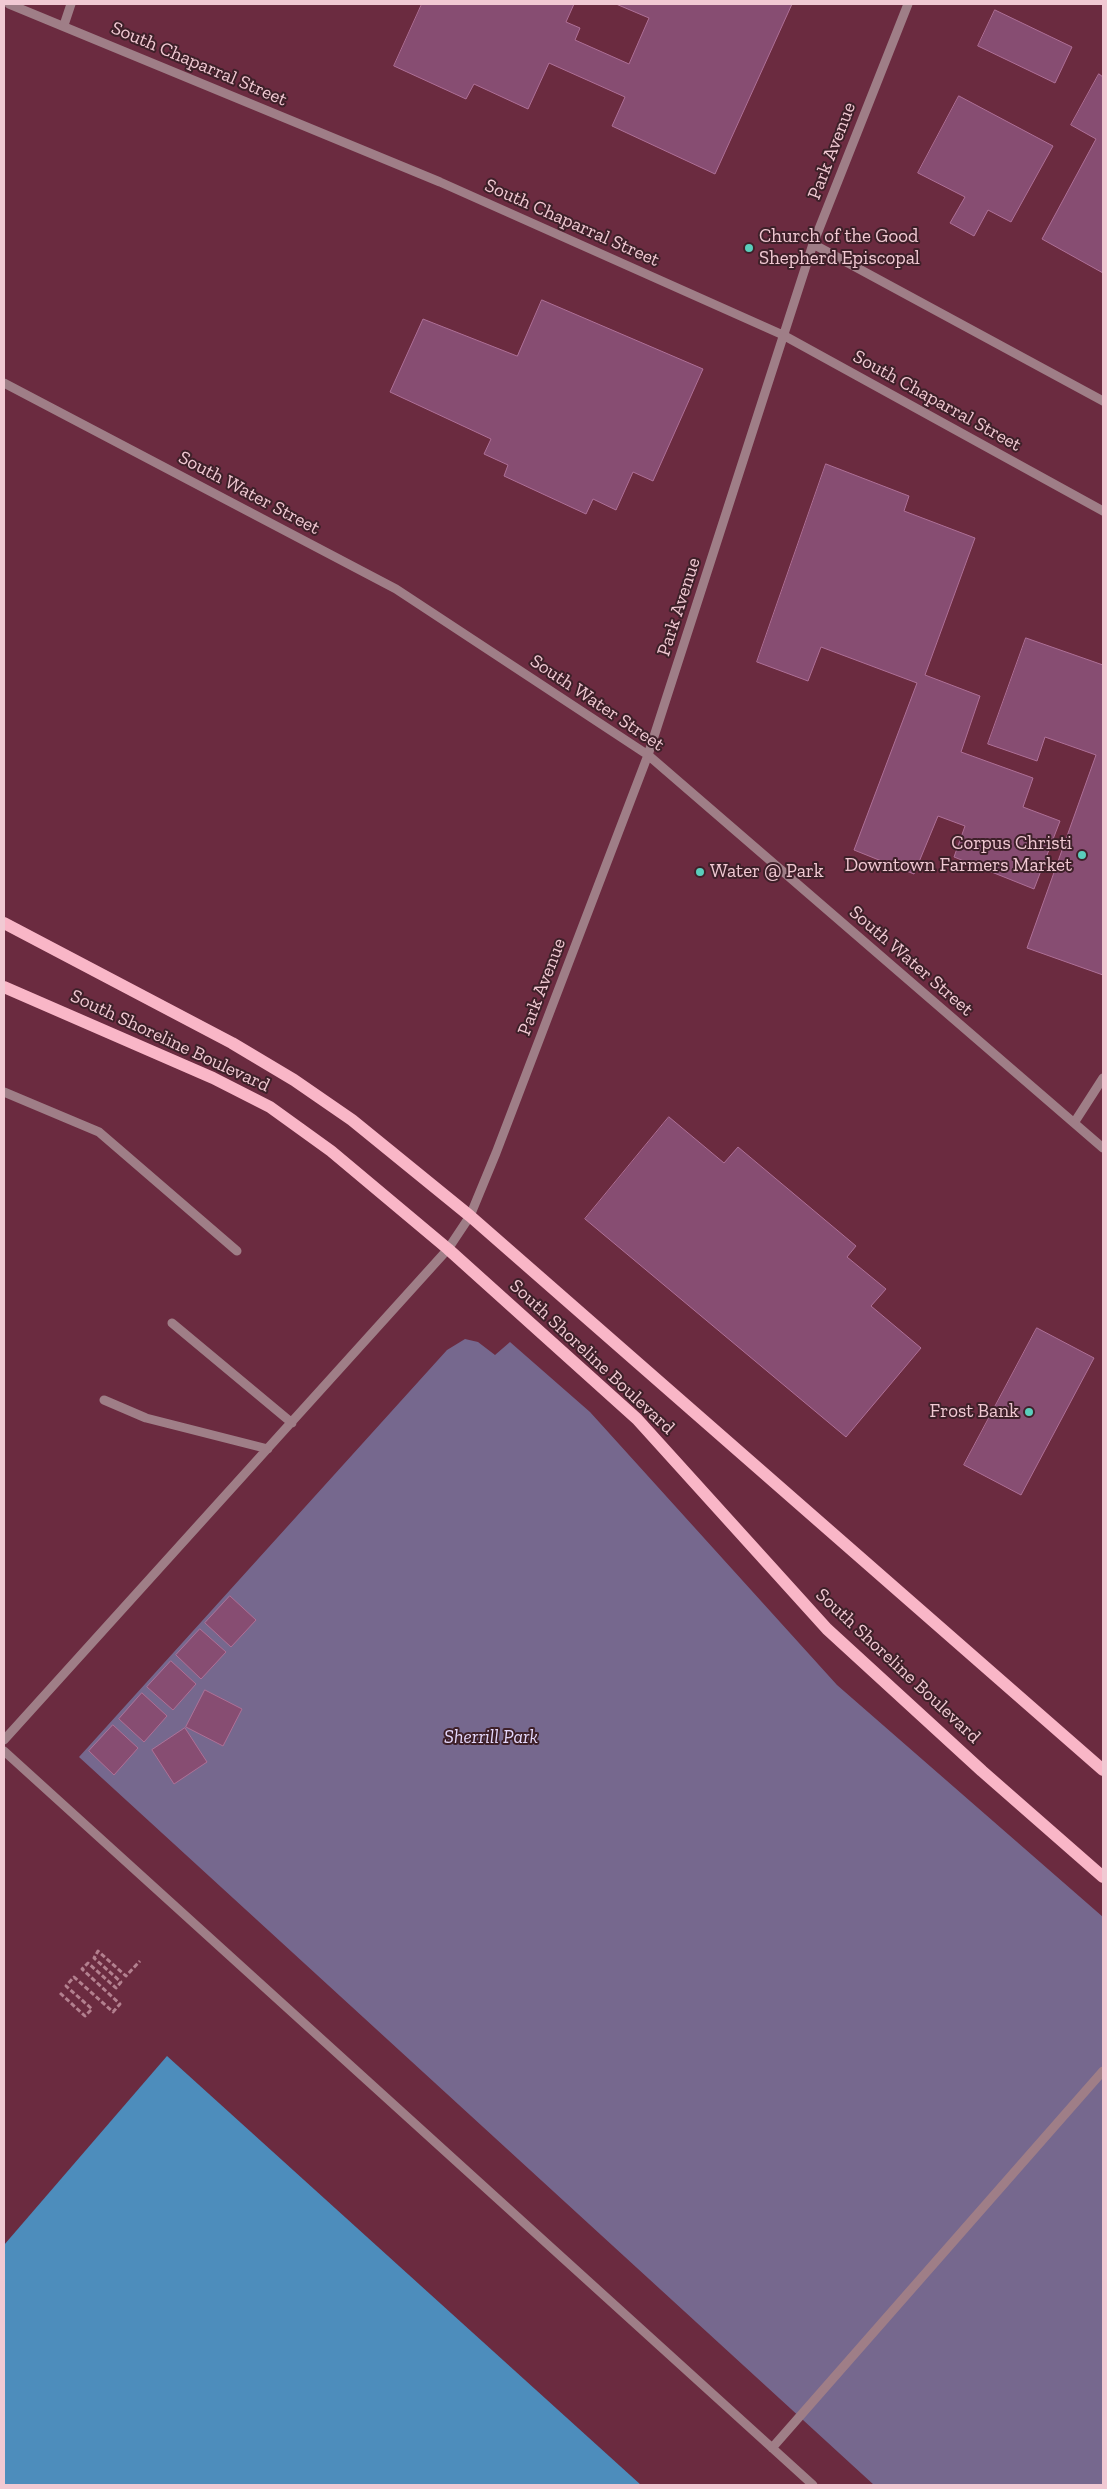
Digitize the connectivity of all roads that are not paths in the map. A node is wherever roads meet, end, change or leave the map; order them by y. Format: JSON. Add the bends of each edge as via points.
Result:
{"nodes":[{"id":1,"x":9,"y":4,"type":"edge"},
{"id":2,"x":71,"y":4,"type":"edge"},
{"id":3,"x":908,"y":4,"type":"edge"},
{"id":4,"x":64,"y":25,"type":"junction"},
{"id":5,"x":814,"y":244,"type":"junction"},
{"id":6,"x":783,"y":335,"type":"junction"},
{"id":7,"x":4,"y":384,"type":"edge"},
{"id":8,"x":1103,"y":401,"type":"edge"},
{"id":9,"x":1103,"y":511,"type":"edge"},
{"id":10,"x":648,"y":755,"type":"junction"},
{"id":11,"x":4,"y":923,"type":"edge"},
{"id":12,"x":4,"y":987,"type":"edge"},
{"id":13,"x":1103,"y":1078,"type":"edge"},
{"id":14,"x":4,"y":1092,"type":"edge"},
{"id":15,"x":1074,"y":1123,"type":"junction"},
{"id":16,"x":1103,"y":1148,"type":"edge"},
{"id":17,"x":470,"y":1216,"type":"junction"},
{"id":18,"x":448,"y":1249,"type":"junction"},
{"id":19,"x":237,"y":1252,"type":"dead end"},
{"id":20,"x":172,"y":1323,"type":"dead end"},
{"id":21,"x":104,"y":1400,"type":"dead end"},
{"id":22,"x":292,"y":1422,"type":"junction"},
{"id":23,"x":268,"y":1449,"type":"junction"},
{"id":24,"x":4,"y":1740,"type":"edge"},
{"id":25,"x":4,"y":1751,"type":"edge"},
{"id":26,"x":1103,"y":1770,"type":"edge"},
{"id":27,"x":1103,"y":1877,"type":"edge"},
{"id":28,"x":1103,"y":2071,"type":"edge"},
{"id":29,"x":772,"y":2448,"type":"junction"},
{"id":30,"x":813,"y":2485,"type":"edge"}],
"edges":[{"from":1,"to":4,"type":"street","name":"South Chaparral Street"},
{"from":2,"to":4,"type":"street"},
{"from":3,"to":5,"type":"street","name":"Park Avenue"},
{"from":4,"to":6,"type":"street","name":"South Chaparral Street","via":[[440,182]]},
{"from":5,"to":6,"type":"street","name":"Park Avenue"},
{"from":5,"to":8,"type":"street"},
{"from":6,"to":9,"type":"street","name":"South Chaparral Street"},
{"from":6,"to":10,"type":"street","name":"Park Avenue"},
{"from":7,"to":10,"type":"street","name":"South Water Street","via":[[396,589]]},
{"from":10,"to":15,"type":"street","name":"South Water Street"},
{"from":10,"to":17,"type":"street","name":"Park Avenue"},
{"from":11,"to":17,"type":"main road","name":"South Shoreline Boulevard","via":[[232,1043],[294,1080],[352,1120]]},
{"from":12,"to":18,"type":"main road","name":"South Shoreline Boulevard","via":[[213,1078],[270,1107],[331,1151]]},
{"from":13,"to":15,"type":"street"},
{"from":14,"to":19,"type":"street","via":[[99,1132]]},
{"from":15,"to":16,"type":"street","name":"South Water Street"},
{"from":17,"to":18,"type":"street","name":"Park Avenue"},
{"from":17,"to":26,"type":"main road","name":"South Shoreline Boulevard"},
{"from":18,"to":22,"type":"street","name":"Park Avenue"},
{"from":18,"to":27,"type":"main road","name":"South Shoreline Boulevard","via":[[638,1419],[827,1629],[868,1669]]},
{"from":20,"to":22,"type":"street"},
{"from":21,"to":23,"type":"street","via":[[146,1418]]},
{"from":22,"to":23,"type":"street","name":"Park Avenue"},
{"from":23,"to":24,"type":"street","name":"Park Avenue"},
{"from":25,"to":29,"type":"street"},
{"from":28,"to":29,"type":"street"},
{"from":29,"to":30,"type":"street"}]}
